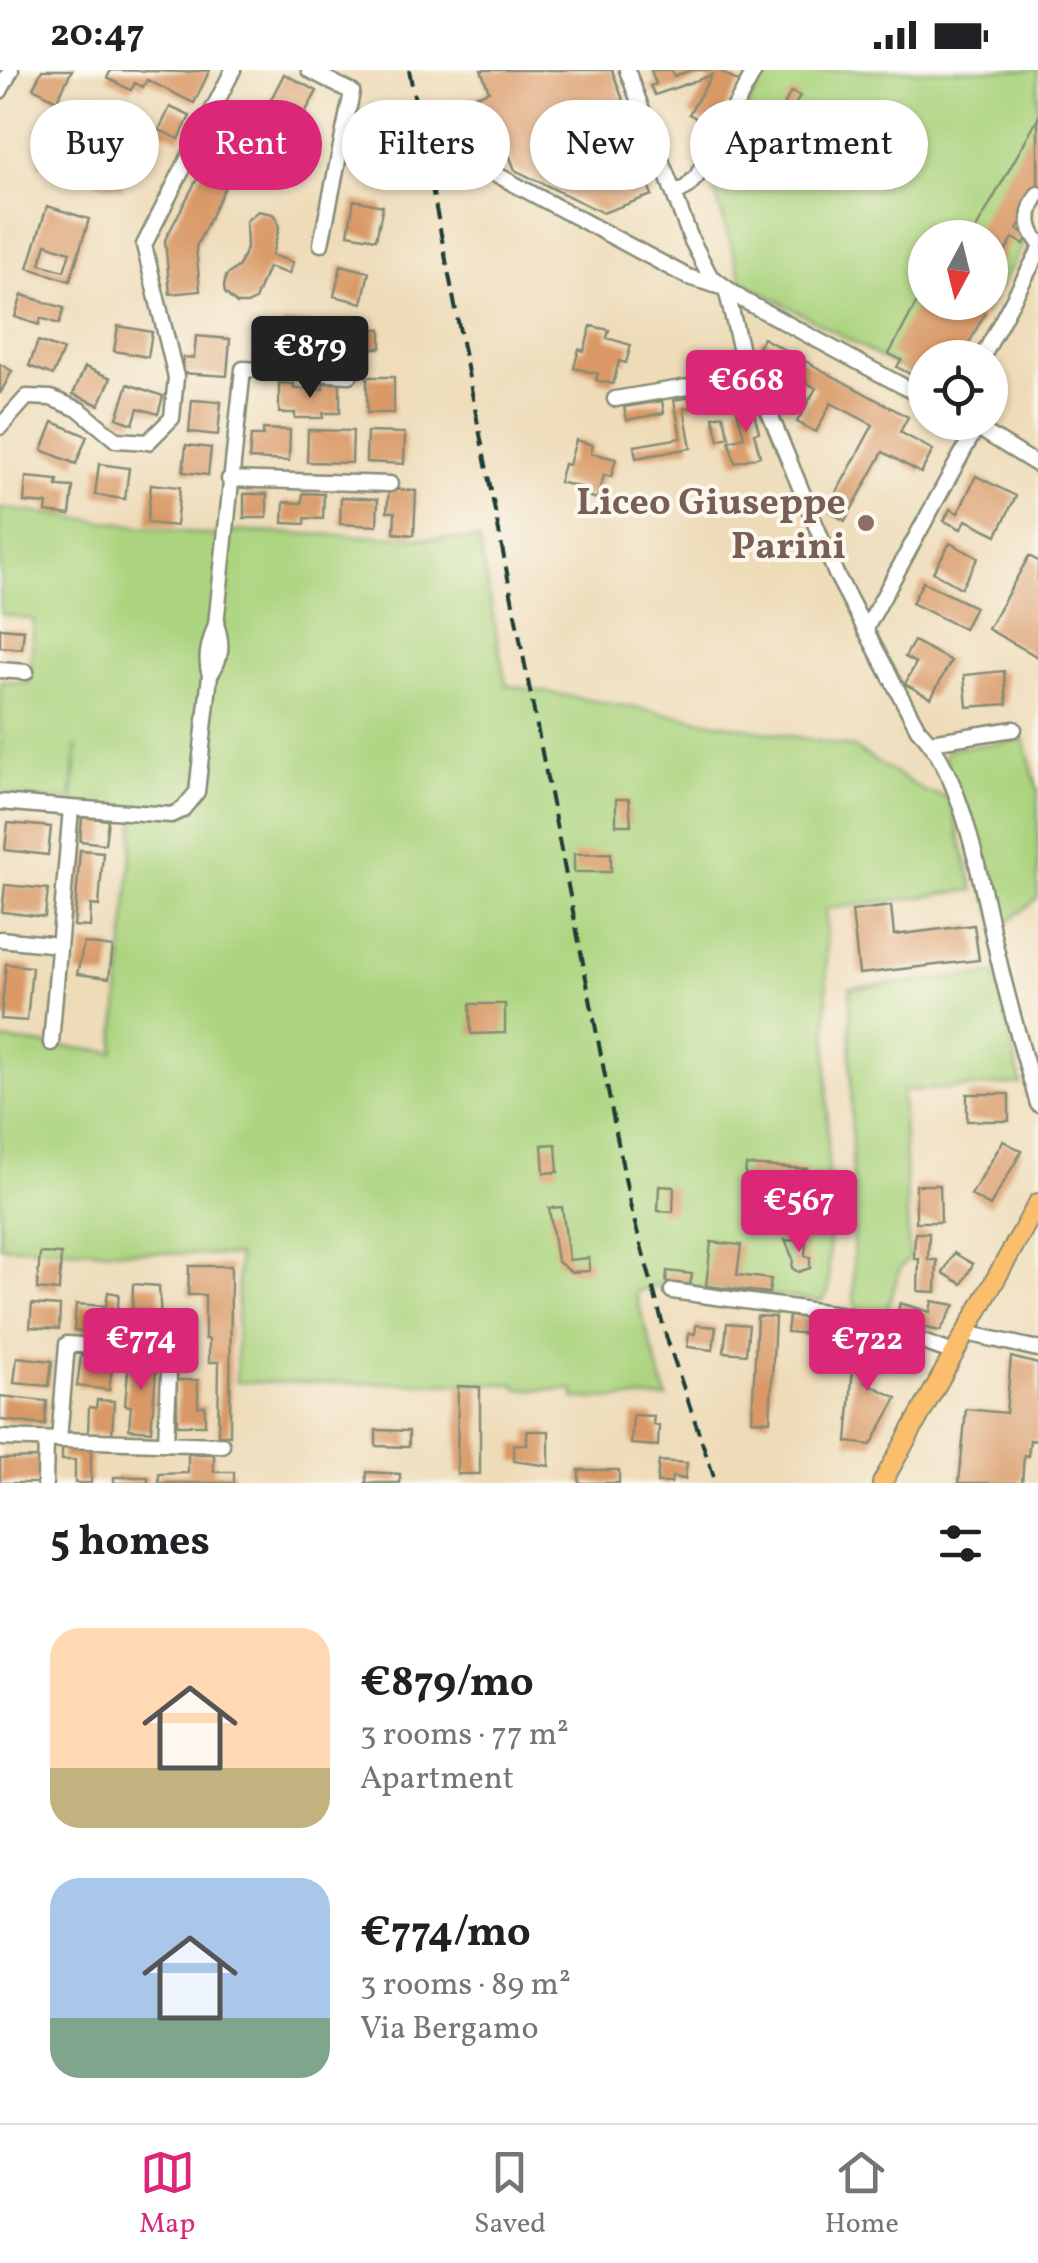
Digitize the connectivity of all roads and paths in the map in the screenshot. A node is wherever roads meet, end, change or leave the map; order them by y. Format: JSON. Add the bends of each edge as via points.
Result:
{"nodes":[{"id":1,"x":11,"y":70,"type":"edge"},
{"id":2,"x":234,"y":70,"type":"edge"},
{"id":3,"x":309,"y":70,"type":"edge"},
{"id":4,"x":626,"y":70,"type":"edge"},
{"id":5,"x":756,"y":70,"type":"edge"},
{"id":6,"x":0,"y":91,"type":"edge"},
{"id":7,"x":510,"y":182,"type":"edge"},
{"id":8,"x":674,"y":194,"type":"junction"},
{"id":9,"x":1038,"y":194,"type":"edge"},
{"id":10,"x":1038,"y":241,"type":"edge"},
{"id":11,"x":320,"y":244,"type":"dead end"},
{"id":12,"x":1038,"y":254,"type":"edge"},
{"id":13,"x":726,"y":289,"type":"junction"},
{"id":14,"x":992,"y":340,"type":"edge"},
{"id":15,"x":350,"y":375,"type":"dead end"},
{"id":16,"x":754,"y":376,"type":"junction"},
{"id":17,"x":908,"y":389,"type":"edge"},
{"id":18,"x":615,"y":398,"type":"dead end"},
{"id":19,"x":0,"y":427,"type":"edge"},
{"id":20,"x":964,"y":440,"type":"edge"},
{"id":21,"x":996,"y":440,"type":"edge"},
{"id":22,"x":1038,"y":466,"type":"edge"},
{"id":23,"x":229,"y":480,"type":"junction"},
{"id":24,"x":390,"y":484,"type":"dead end"},
{"id":25,"x":866,"y":630,"type":"junction"},
{"id":26,"x":0,"y":670,"type":"edge"},
{"id":27,"x":26,"y":672,"type":"dead end"},
{"id":28,"x":1014,"y":729,"type":"dead end"},
{"id":29,"x":931,"y":742,"type":"junction"},
{"id":30,"x":0,"y":802,"type":"edge"},
{"id":31,"x":71,"y":808,"type":"junction"},
{"id":32,"x":0,"y":939,"type":"edge"},
{"id":33,"x":59,"y":944,"type":"junction"},
{"id":34,"x":51,"y":1044,"type":"dead end"},
{"id":35,"x":1038,"y":1104,"type":"edge"},
{"id":36,"x":1038,"y":1203,"type":"edge"},
{"id":37,"x":672,"y":1291,"type":"dead end"},
{"id":38,"x":966,"y":1333,"type":"junction"},
{"id":39,"x":1038,"y":1350,"type":"edge"},
{"id":40,"x":170,"y":1352,"type":"junction"},
{"id":41,"x":954,"y":1353,"type":"junction"},
{"id":42,"x":186,"y":1354,"type":"dead end"},
{"id":43,"x":0,"y":1438,"type":"edge"},
{"id":44,"x":52,"y":1440,"type":"junction"},
{"id":45,"x":166,"y":1442,"type":"junction"},
{"id":46,"x":222,"y":1445,"type":"dead end"},
{"id":47,"x":45,"y":1483,"type":"edge"},
{"id":48,"x":882,"y":1483,"type":"edge"}],
"edges":[{"from":1,"to":6,"type":"street"},
{"from":2,"to":19,"type":"street","via":[[144,244],[176,377],[172,418],[148,442],[116,440],[80,410],[51,398],[27,398]]},
{"from":3,"to":11,"type":"street","via":[[352,92]]},
{"from":4,"to":8,"type":"street"},
{"from":5,"to":8,"type":"street","via":[[697,176]]},
{"from":7,"to":13,"type":"street","via":[[688,277]]},
{"from":8,"to":13,"type":"street","via":[[704,267]]},
{"from":9,"to":10,"type":"street","via":[[1029,216]]},
{"from":12,"to":14,"type":"street"},
{"from":13,"to":16,"type":"street","via":[[743,359]]},
{"from":13,"to":17,"type":"street"},
{"from":15,"to":23,"type":"street","via":[[243,369]]},
{"from":16,"to":18,"type":"street"},
{"from":16,"to":25,"type":"street","via":[[814,526]]},
{"from":20,"to":25,"type":"street"},
{"from":21,"to":22,"type":"street"},
{"from":23,"to":24,"type":"street"},
{"from":23,"to":31,"type":"street","via":[[216,624],[220,660],[210,675],[197,792],[171,815]]},
{"from":25,"to":29,"type":"street"},
{"from":26,"to":27,"type":"street"},
{"from":28,"to":29,"type":"street"},
{"from":29,"to":35,"type":"street","via":[[961,808]]},
{"from":30,"to":31,"type":"street"},
{"from":31,"to":33,"type":"street"},
{"from":32,"to":33,"type":"street"},
{"from":33,"to":34,"type":"street"},
{"from":36,"to":38,"type":"main road"},
{"from":37,"to":41,"type":"street","via":[[846,1315]]},
{"from":38,"to":39,"type":"street"},
{"from":38,"to":41,"type":"main road"},
{"from":40,"to":42,"type":"street"},
{"from":40,"to":44,"type":"street","via":[[67,1344]]},
{"from":40,"to":45,"type":"street"},
{"from":41,"to":48,"type":"main road"},
{"from":43,"to":44,"type":"street"},
{"from":44,"to":45,"type":"street"},
{"from":44,"to":47,"type":"street"},
{"from":45,"to":46,"type":"street"}]}
